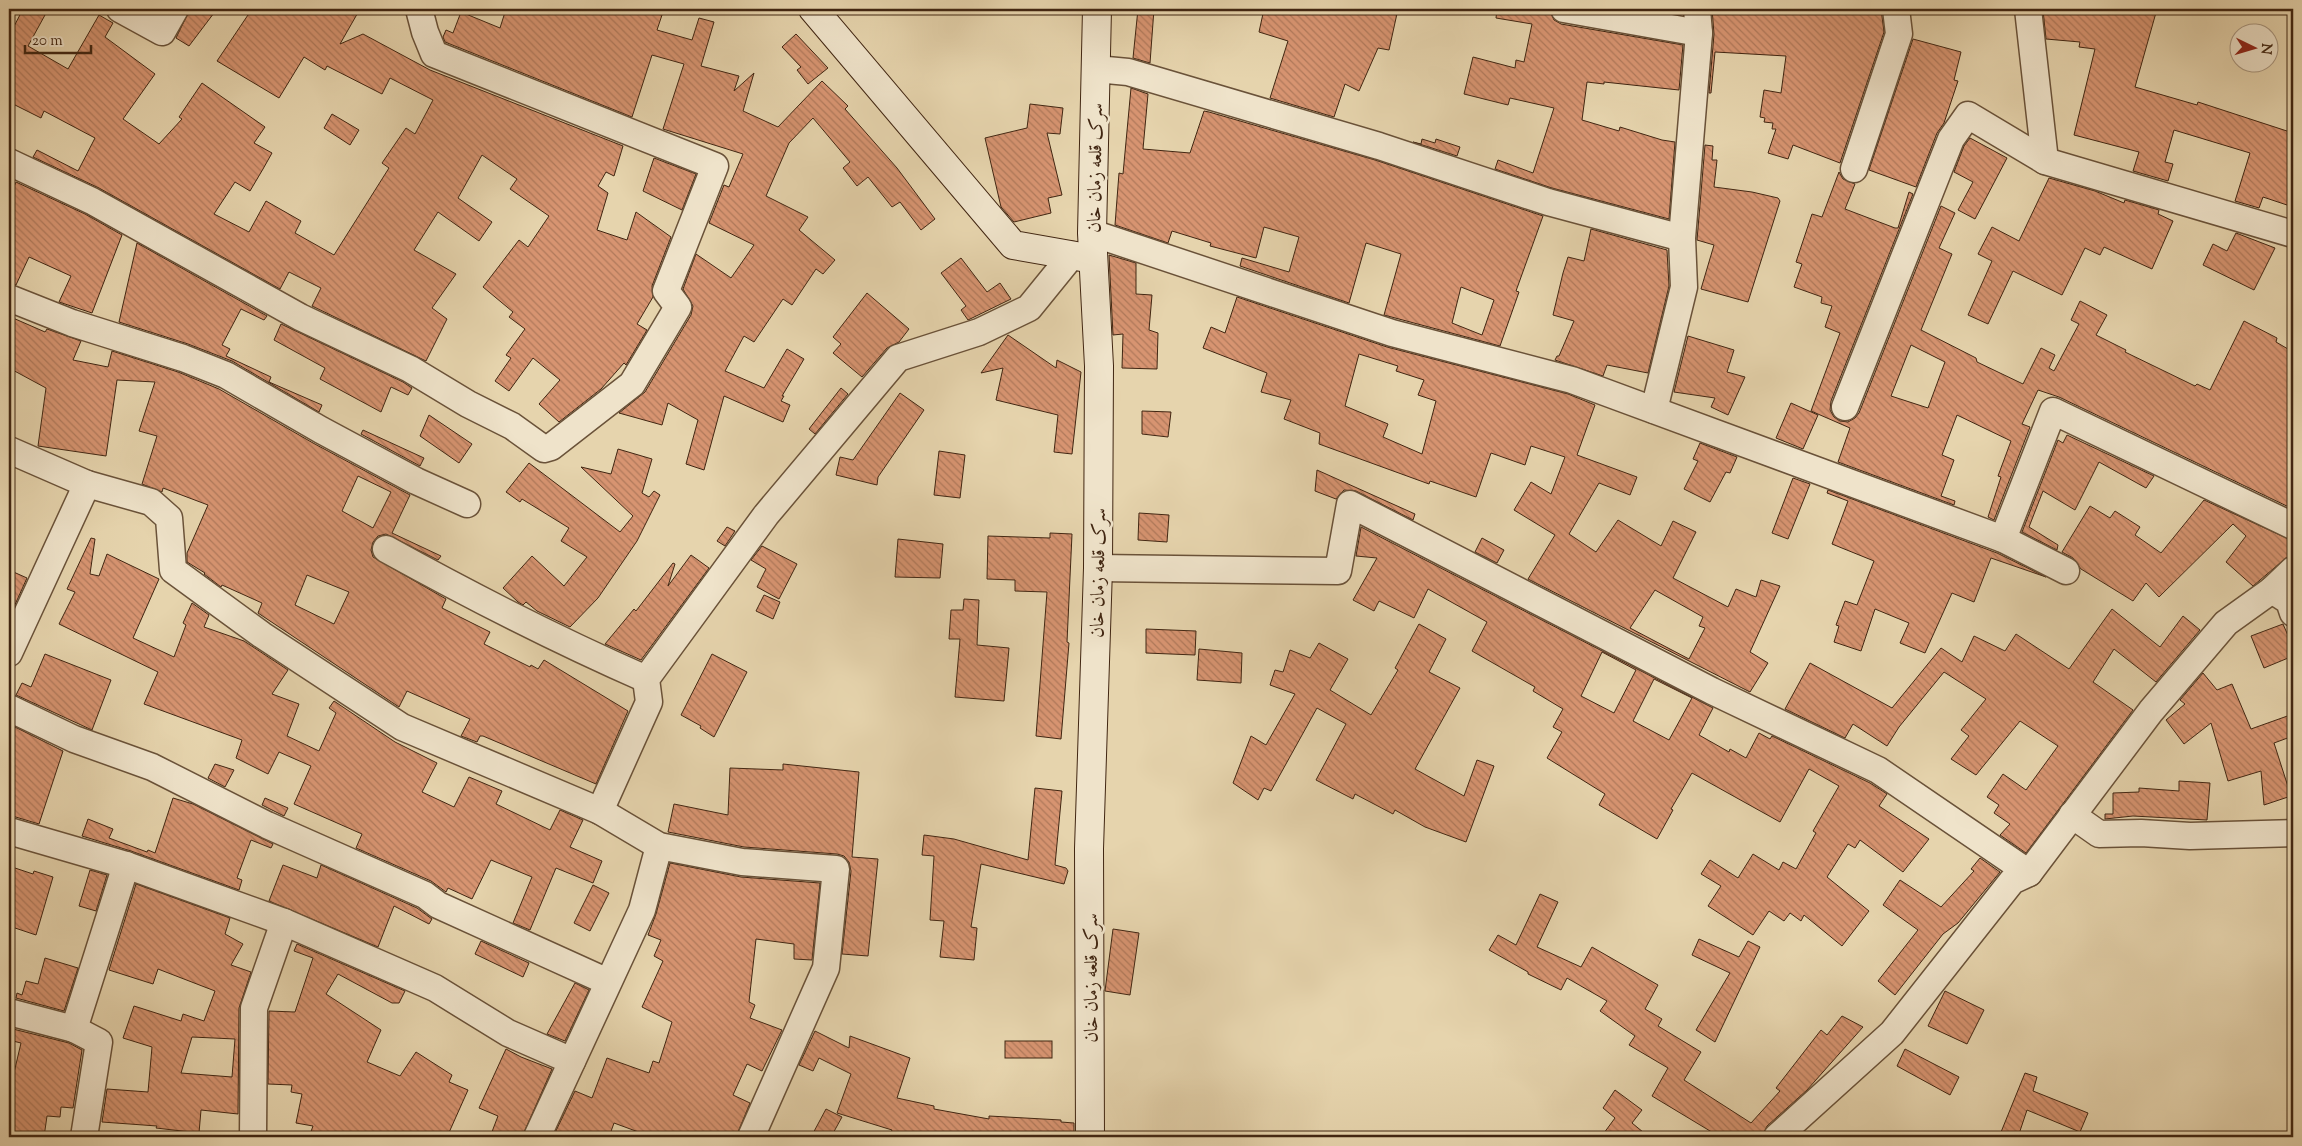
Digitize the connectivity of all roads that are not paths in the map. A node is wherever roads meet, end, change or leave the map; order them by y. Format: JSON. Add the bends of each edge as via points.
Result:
{"nodes":[{"id":1,"x":120,"y":9,"type":"edge"},
{"id":2,"x":176,"y":9,"type":"edge"},
{"id":3,"x":419,"y":9,"type":"edge"},
{"id":4,"x":813,"y":9,"type":"edge"},
{"id":5,"x":1097,"y":9,"type":"edge"},
{"id":6,"x":1564,"y":9,"type":"edge"},
{"id":7,"x":1896,"y":9,"type":"edge"},
{"id":8,"x":2028,"y":9,"type":"edge"},
{"id":9,"x":1698,"y":21,"type":"edge"},
{"id":10,"x":1096,"y":69,"type":"junction"},
{"id":11,"x":2045,"y":161,"type":"junction"},
{"id":12,"x":9,"y":162,"type":"edge"},
{"id":13,"x":1854,"y":169,"type":"dead end"},
{"id":14,"x":2293,"y":234,"type":"edge"},
{"id":15,"x":1682,"y":238,"type":"junction"},
{"id":16,"x":1085,"y":249,"type":"junction"},
{"id":17,"x":9,"y":298,"type":"edge"},
{"id":18,"x":1845,"y":407,"type":"dead end"},
{"id":19,"x":1654,"y":410,"type":"junction"},
{"id":20,"x":9,"y":450,"type":"edge"},
{"id":21,"x":87,"y":484,"type":"junction"},
{"id":22,"x":467,"y":504,"type":"dead end"},
{"id":23,"x":2293,"y":526,"type":"edge"},
{"id":24,"x":2003,"y":539,"type":"junction"},
{"id":25,"x":386,"y":550,"type":"dead end"},
{"id":26,"x":1098,"y":568,"type":"junction"},
{"id":27,"x":2293,"y":570,"type":"edge"},
{"id":28,"x":2066,"y":571,"type":"dead end"},
{"id":29,"x":2272,"y":590,"type":"junction"},
{"id":30,"x":2293,"y":613,"type":"edge"},
{"id":31,"x":9,"y":653,"type":"edge"},
{"id":32,"x":646,"y":679,"type":"junction"},
{"id":33,"x":9,"y":708,"type":"edge"},
{"id":34,"x":600,"y":811,"type":"junction"},
{"id":35,"x":2072,"y":815,"type":"junction"},
{"id":36,"x":9,"y":831,"type":"edge"},
{"id":37,"x":2293,"y":833,"type":"edge"},
{"id":38,"x":659,"y":846,"type":"junction"},
{"id":39,"x":126,"y":865,"type":"junction"},
{"id":40,"x":2029,"y":873,"type":"junction"},
{"id":41,"x":284,"y":922,"type":"junction"},
{"id":42,"x":608,"y":982,"type":"junction"},
{"id":43,"x":9,"y":1012,"type":"edge"},
{"id":44,"x":74,"y":1029,"type":"junction"},
{"id":45,"x":572,"y":1061,"type":"junction"},
{"id":46,"x":84,"y":1137,"type":"edge"},
{"id":47,"x":253,"y":1137,"type":"edge"},
{"id":48,"x":536,"y":1137,"type":"edge"},
{"id":49,"x":751,"y":1137,"type":"edge"},
{"id":50,"x":1090,"y":1137,"type":"edge"},
{"id":51,"x":1777,"y":1137,"type":"edge"}],
"edges":[{"from":1,"to":2,"type":"street","via":[[162,32]]},
{"from":3,"to":12,"type":"street","via":[[434,54],[715,166],[666,291],[678,307],[648,360],[632,384],[551,448],[544,449],[512,426],[410,369],[300,317],[92,201]]},
{"from":4,"to":16,"type":"street","via":[[1013,245]]},
{"from":5,"to":10,"type":"street","name":"سرک قلعه زمان خان"},
{"from":6,"to":9,"type":"street"},
{"from":7,"to":13,"type":"street","via":[[1899,34]]},
{"from":8,"to":11,"type":"street"},
{"from":9,"to":15,"type":"street"},
{"from":10,"to":15,"type":"street","via":[[1128,72],[1378,146],[1548,202]]},
{"from":10,"to":16,"type":"street","name":"سرک قلعه زمان خان"},
{"from":11,"to":14,"type":"street"},
{"from":11,"to":18,"type":"street","via":[[1968,115],[1951,139]]},
{"from":15,"to":19,"type":"street","via":[[1684,287]]},
{"from":16,"to":19,"type":"street","via":[[1572,380]]},
{"from":16,"to":26,"type":"street","name":"سرک قلعه زمان خان","via":[[1099,366]]},
{"from":16,"to":32,"type":"street","via":[[1029,308],[979,332],[898,358],[766,515]]},
{"from":17,"to":22,"type":"street","via":[[226,375],[329,435]]},
{"from":19,"to":24,"type":"street"},
{"from":20,"to":21,"type":"street"},
{"from":21,"to":31,"type":"street"},
{"from":21,"to":34,"type":"street","via":[[151,502],[169,518],[173,570],[262,635],[402,727]]},
{"from":23,"to":24,"type":"street","via":[[2053,411]]},
{"from":24,"to":28,"type":"street"},
{"from":25,"to":32,"type":"street","via":[[526,624]]},
{"from":26,"to":40,"type":"street","via":[[1338,571],[1350,504],[1712,691],[1878,770]]},
{"from":26,"to":50,"type":"street","name":"سرک قلعه زمان خان","via":[[1089,849]]},
{"from":27,"to":29,"type":"street"},
{"from":29,"to":30,"type":"street","via":[[2289,601]]},
{"from":29,"to":35,"type":"street","via":[[2226,623],[2151,711]]},
{"from":32,"to":34,"type":"street","via":[[649,702]]},
{"from":33,"to":42,"type":"street","via":[[74,739],[152,767],[267,825]]},
{"from":34,"to":38,"type":"street"},
{"from":35,"to":37,"type":"street","via":[[2100,834]]},
{"from":35,"to":40,"type":"street"},
{"from":36,"to":39,"type":"street"},
{"from":38,"to":42,"type":"street","via":[[642,910]]},
{"from":38,"to":49,"type":"street","via":[[742,862],[836,869],[826,968]]},
{"from":39,"to":41,"type":"street"},
{"from":39,"to":44,"type":"street"},
{"from":40,"to":51,"type":"street","via":[[2012,881],[1892,1033]]},
{"from":41,"to":45,"type":"street","via":[[435,988],[508,1032]]},
{"from":41,"to":47,"type":"street","via":[[254,1008]]},
{"from":42,"to":45,"type":"street"},
{"from":43,"to":44,"type":"street"},
{"from":44,"to":46,"type":"street","via":[[99,1042]]},
{"from":45,"to":48,"type":"street"}]}
